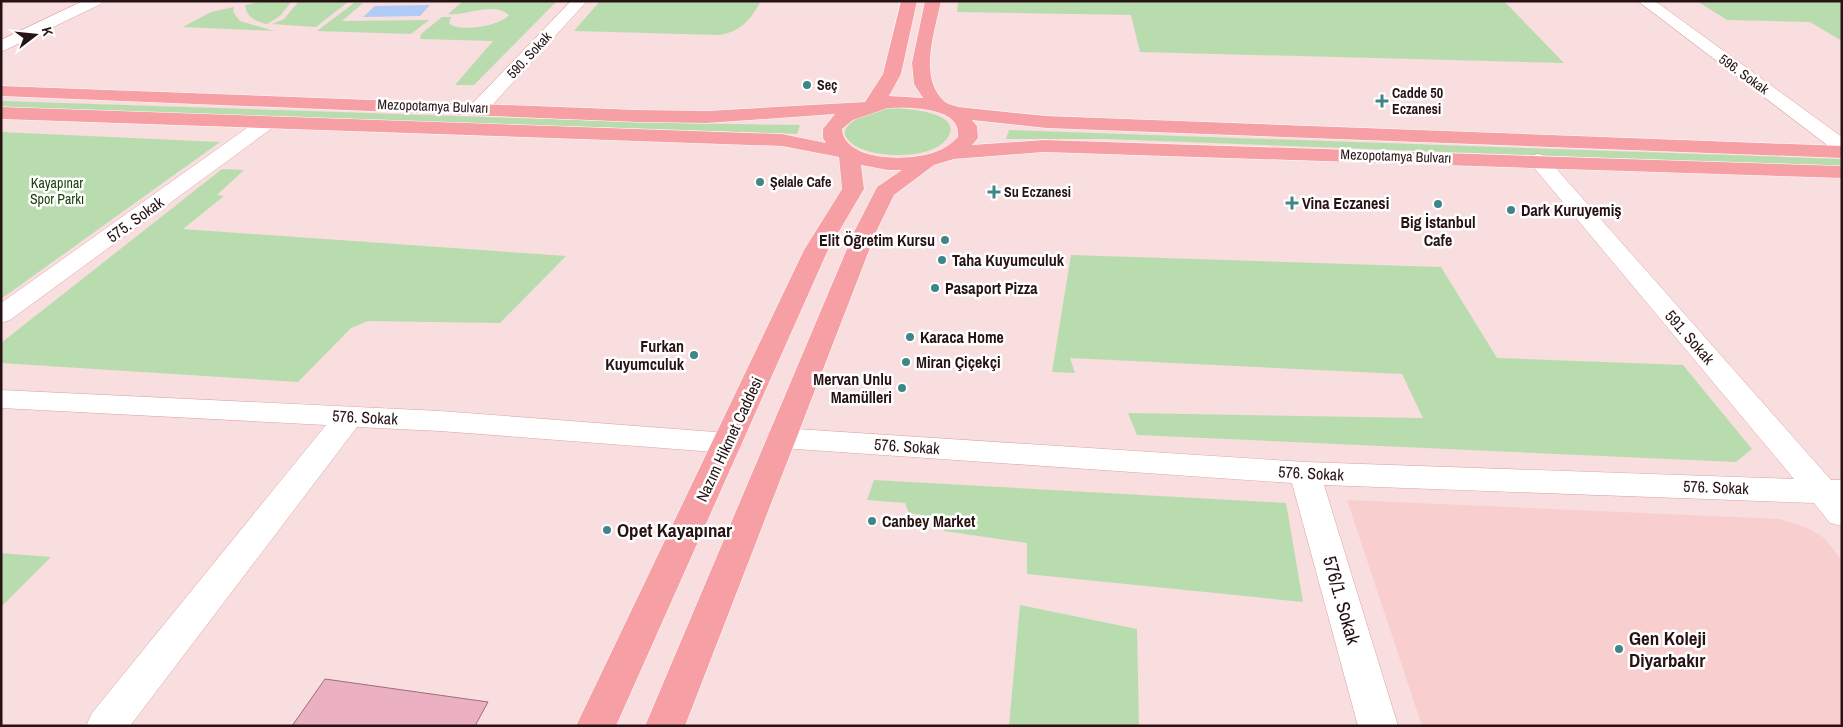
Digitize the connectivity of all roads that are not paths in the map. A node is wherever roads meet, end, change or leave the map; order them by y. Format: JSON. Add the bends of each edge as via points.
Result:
{"nodes":[{"id":1,"x":74,"y":1,"type":"edge"},
{"id":2,"x":96,"y":1,"type":"edge"},
{"id":3,"x":580,"y":1,"type":"edge"},
{"id":4,"x":909,"y":1,"type":"edge"},
{"id":5,"x":934,"y":1,"type":"edge"},
{"id":6,"x":1645,"y":1,"type":"edge"},
{"id":7,"x":1,"y":35,"type":"edge"},
{"id":8,"x":1,"y":46,"type":"edge"},
{"id":9,"x":1,"y":91,"type":"edge"},
{"id":10,"x":870,"y":106,"type":"junction"},
{"id":11,"x":479,"y":108,"type":"junction"},
{"id":12,"x":945,"y":109,"type":"junction"},
{"id":13,"x":1,"y":113,"type":"edge"},
{"id":14,"x":268,"y":122,"type":"junction"},
{"id":15,"x":1842,"y":147,"type":"edge"},
{"id":16,"x":1842,"y":152,"type":"edge"},
{"id":17,"x":849,"y":153,"type":"junction"},
{"id":18,"x":939,"y":157,"type":"junction"},
{"id":19,"x":1538,"y":160,"type":"junction"},
{"id":20,"x":1842,"y":172,"type":"edge"},
{"id":21,"x":1,"y":315,"type":"edge"},
{"id":22,"x":1,"y":399,"type":"edge"},
{"id":23,"x":349,"y":417,"type":"junction"},
{"id":24,"x":781,"y":438,"type":"junction"},
{"id":25,"x":728,"y":442,"type":"junction"},
{"id":26,"x":1305,"y":473,"type":"junction"},
{"id":27,"x":1832,"y":491,"type":"edge"},
{"id":28,"x":1842,"y":514,"type":"edge"},
{"id":29,"x":106,"y":726,"type":"edge"},
{"id":30,"x":596,"y":726,"type":"edge"},
{"id":31,"x":664,"y":726,"type":"edge"},
{"id":32,"x":1378,"y":726,"type":"edge"}],
"edges":[{"from":1,"to":7,"type":"street"},
{"from":2,"to":8,"type":"street"},
{"from":3,"to":11,"type":"street","name":"590. Sokak"},
{"from":4,"to":10,"type":"main road","via":[[892,74]]},
{"from":5,"to":12,"type":"main road","via":[[921,63],[923,84]]},
{"from":6,"to":15,"type":"street","name":"596. Sokak"},
{"from":9,"to":11,"type":"main road","name":"Mezopotamya Bulvarı"},
{"from":10,"to":11,"type":"main road","name":"Mezopotamya Bulvarı","via":[[707,117]]},
{"from":10,"to":12,"type":"main road","name":"Mezopotamya Bulvarı","via":[[901,102]]},
{"from":10,"to":17,"type":"main road","via":[[846,115],[834,128],[836,142]]},
{"from":12,"to":16,"type":"main road","name":"Mezopotamya Bulvarı","via":[[1046,122]]},
{"from":12,"to":18,"type":"main road","via":[[965,121],[969,132],[965,143]]},
{"from":13,"to":14,"type":"main road","name":"Mezopotamya Bulvarı"},
{"from":14,"to":17,"type":"main road","name":"Mezopotamya Bulvarı","via":[[782,140]]},
{"from":14,"to":21,"type":"street","name":"575. Sokak"},
{"from":17,"to":18,"type":"main road","name":"Mezopotamya Bulvarı","via":[[884,163]]},
{"from":17,"to":25,"type":"main road","name":"Nazım Hikmet Caddesi","via":[[853,189],[816,250]]},
{"from":18,"to":19,"type":"main road","name":"Mezopotamya Bulvarı","via":[[1044,146]]},
{"from":18,"to":24,"type":"main road","via":[[885,192],[866,230]]},
{"from":19,"to":20,"type":"main road","name":"Mezopotamya Bulvarı"},
{"from":19,"to":27,"type":"street","name":"591. Sokak"},
{"from":22,"to":23,"type":"street","name":"576. Sokak"},
{"from":23,"to":25,"type":"street","name":"576. Sokak"},
{"from":23,"to":29,"type":"street"},
{"from":24,"to":26,"type":"street","name":"576. Sokak"},
{"from":24,"to":31,"type":"main road"},
{"from":25,"to":30,"type":"main road","name":"Nazım Hikmet Caddesi"},
{"from":26,"to":27,"type":"street","name":"576. Sokak"},
{"from":26,"to":32,"type":"street","name":"576/1. Sokak"},
{"from":27,"to":28,"type":"street","name":"591. Sokak"}]}
